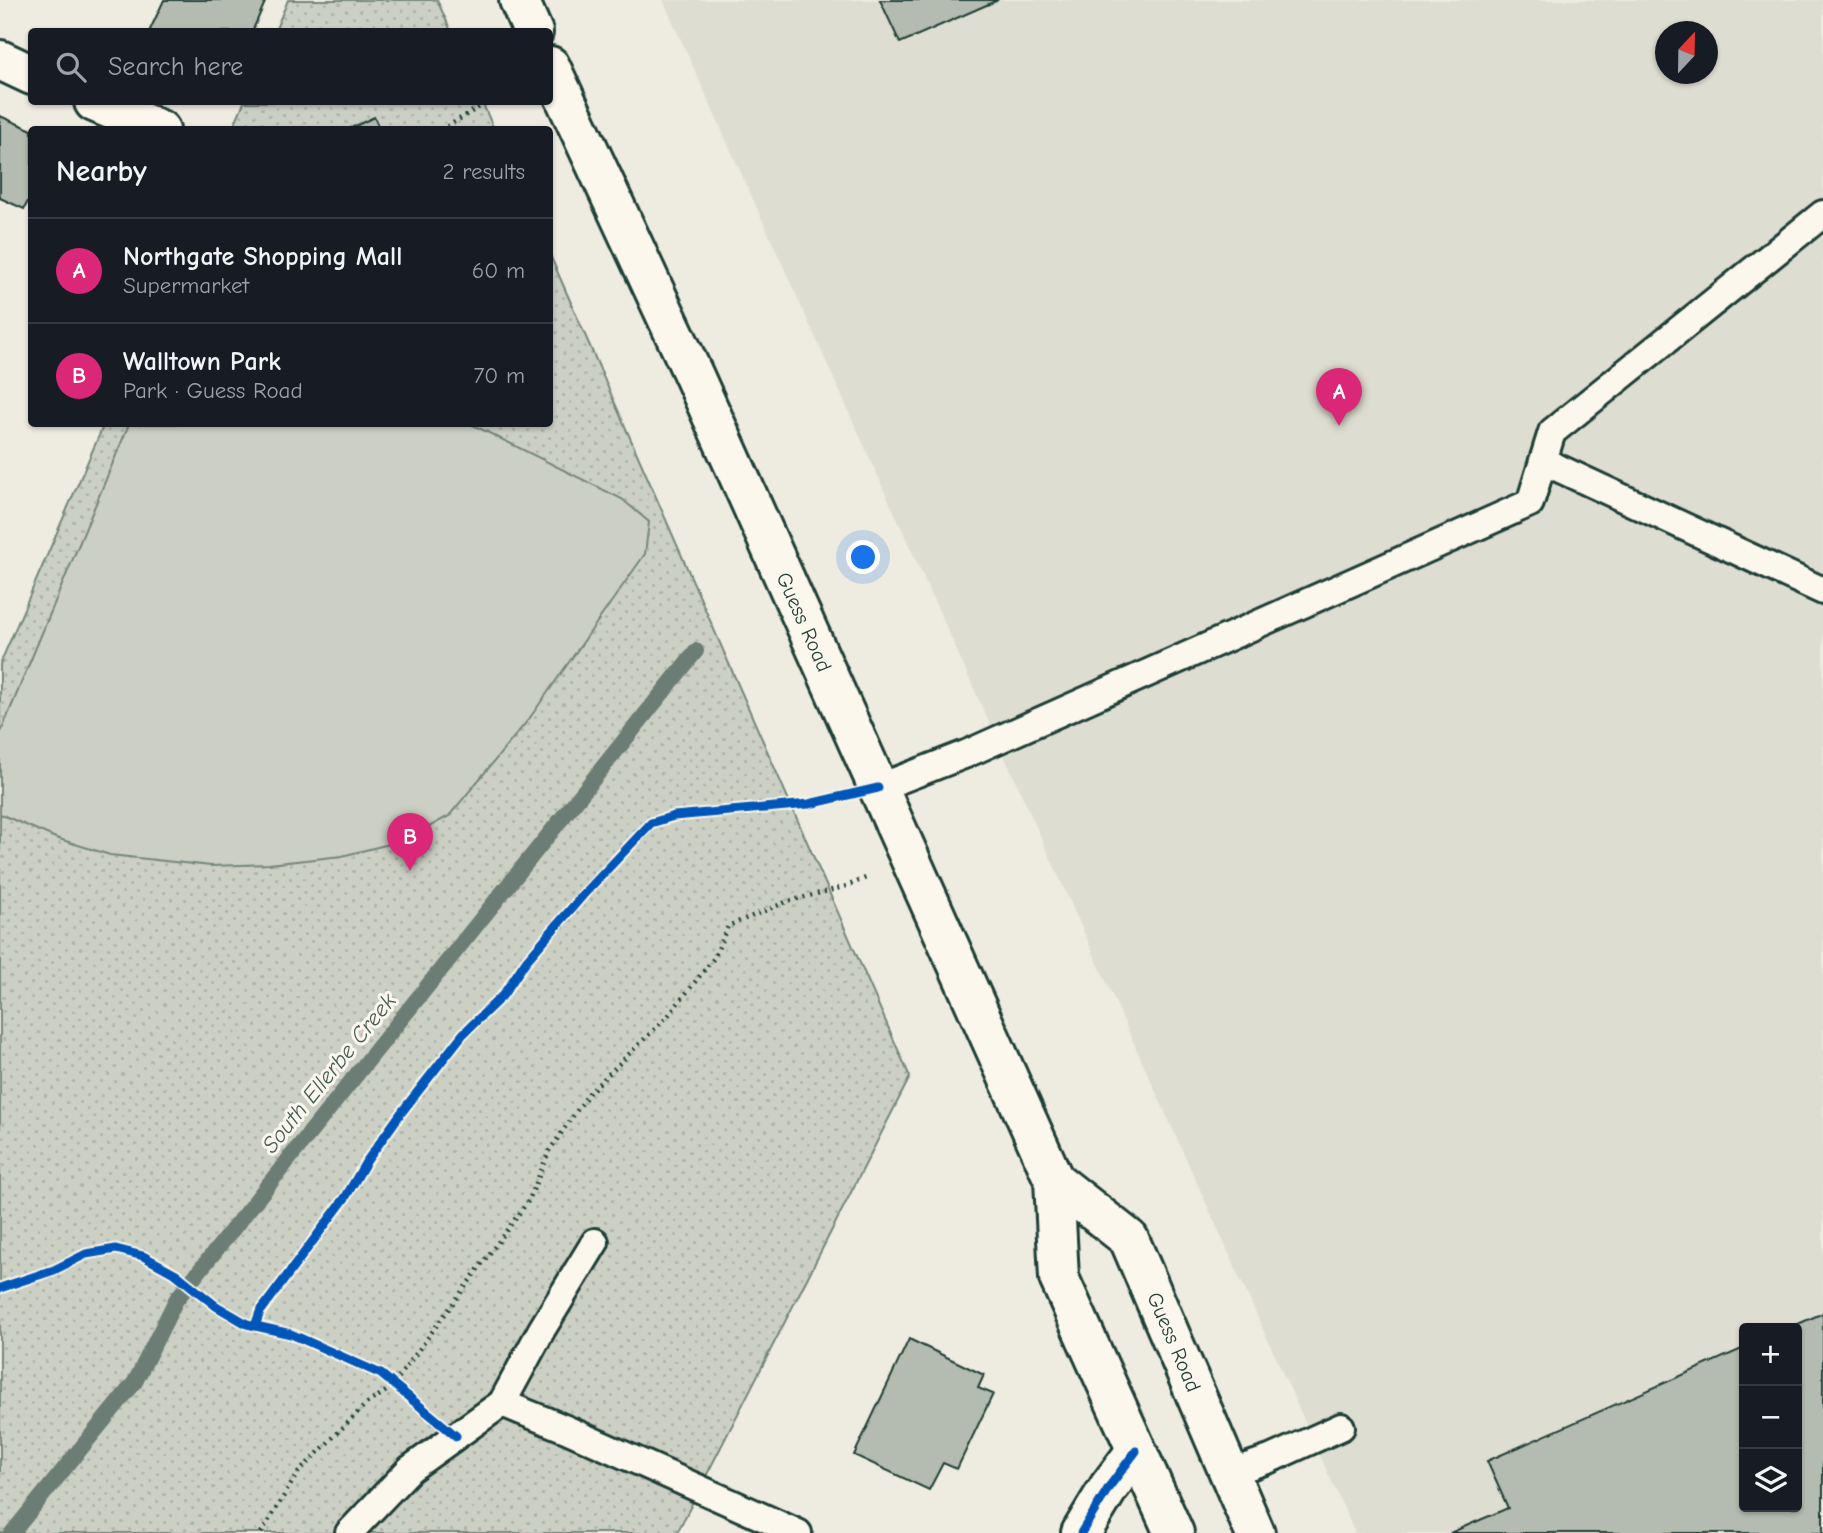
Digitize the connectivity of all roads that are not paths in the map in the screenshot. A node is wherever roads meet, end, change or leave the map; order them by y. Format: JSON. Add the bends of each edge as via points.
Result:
{"nodes":[{"id":1,"x":519,"y":0,"type":"edge"},
{"id":2,"x":531,"y":28,"type":"edge"},
{"id":3,"x":0,"y":60,"type":"edge"},
{"id":4,"x":553,"y":72,"type":"edge"},
{"id":5,"x":28,"y":73,"type":"edge"},
{"id":6,"x":101,"y":105,"type":"edge"},
{"id":7,"x":151,"y":126,"type":"edge"},
{"id":8,"x":1823,"y":214,"type":"edge"},
{"id":9,"x":1543,"y":461,"type":"junction"},
{"id":10,"x":1823,"y":591,"type":"edge"},
{"id":11,"x":878,"y":788,"type":"junction"},
{"id":12,"x":1054,"y":1180,"type":"junction"},
{"id":13,"x":595,"y":1242,"type":"dead end"},
{"id":14,"x":502,"y":1403,"type":"junction"},
{"id":15,"x":1341,"y":1427,"type":"dead end"},
{"id":16,"x":1136,"y":1451,"type":"junction"},
{"id":17,"x":1229,"y":1472,"type":"junction"},
{"id":18,"x":349,"y":1533,"type":"edge"},
{"id":19,"x":798,"y":1533,"type":"edge"},
{"id":20,"x":1081,"y":1533,"type":"edge"},
{"id":21,"x":1174,"y":1533,"type":"edge"},
{"id":22,"x":1255,"y":1533,"type":"edge"}],
"edges":[{"from":1,"to":2,"type":"main road"},
{"from":3,"to":5,"type":"main road"},
{"from":4,"to":11,"type":"main road","name":"Guess Road"},
{"from":6,"to":7,"type":"main road"},
{"from":8,"to":9,"type":"lane","via":[[1552,432]]},
{"from":9,"to":10,"type":"lane"},
{"from":9,"to":11,"type":"lane","via":[[1530,503],[966,754]]},
{"from":11,"to":12,"type":"main road","name":"Guess Road"},
{"from":12,"to":16,"type":"main road","name":"Guess Road","via":[[1059,1278]]},
{"from":12,"to":17,"type":"main road","name":"Guess Road","via":[[1129,1239]]},
{"from":13,"to":14,"type":"lane"},
{"from":14,"to":18,"type":"lane","via":[[410,1469]]},
{"from":14,"to":19,"type":"lane"},
{"from":15,"to":17,"type":"lane"},
{"from":16,"to":20,"type":"main road"},
{"from":16,"to":21,"type":"main road","name":"Guess Road"},
{"from":17,"to":22,"type":"main road","name":"Guess Road"}]}
